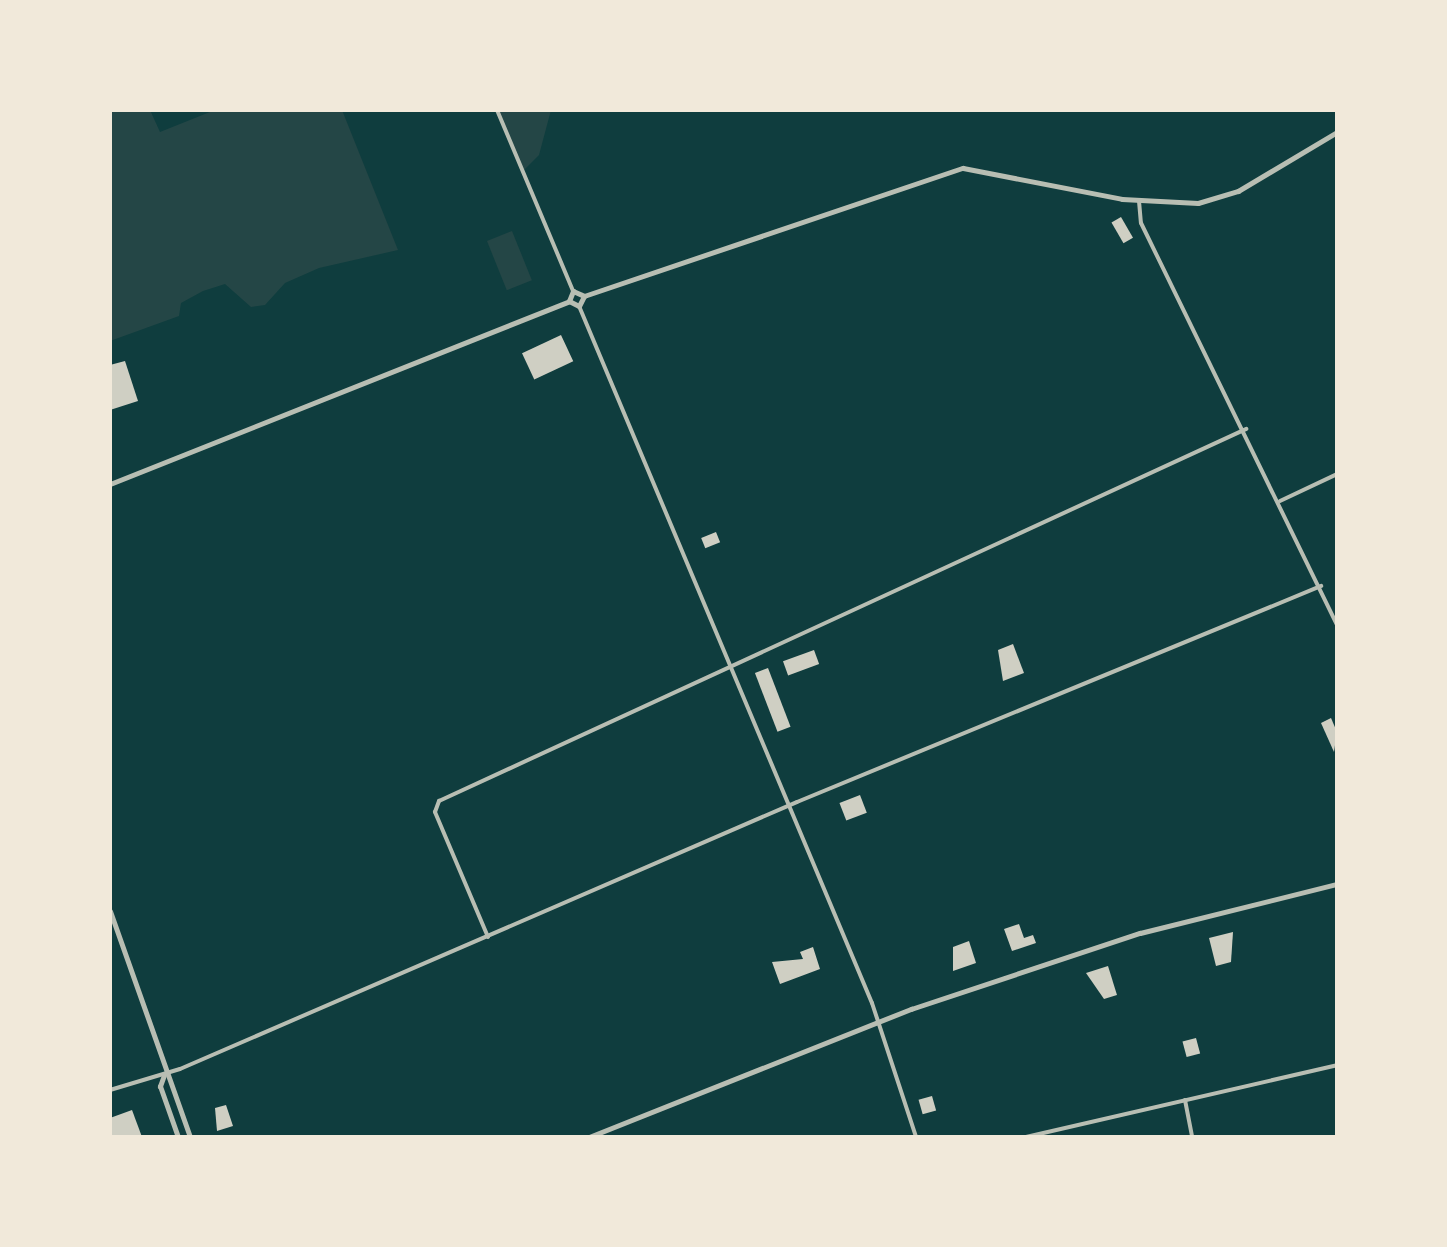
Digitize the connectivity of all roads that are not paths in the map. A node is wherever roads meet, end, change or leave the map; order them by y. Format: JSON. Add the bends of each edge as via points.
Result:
{"nodes":[{"id":1,"x":497,"y":110,"type":"edge"},
{"id":2,"x":1337,"y":132,"type":"edge"},
{"id":3,"x":1139,"y":201,"type":"junction"},
{"id":4,"x":573,"y":291,"type":"junction"},
{"id":5,"x":584,"y":296,"type":"junction"},
{"id":6,"x":569,"y":301,"type":"junction"},
{"id":7,"x":579,"y":306,"type":"junction"},
{"id":8,"x":1246,"y":429,"type":"junction"},
{"id":9,"x":1337,"y":474,"type":"edge"},
{"id":10,"x":110,"y":484,"type":"edge"},
{"id":11,"x":1280,"y":501,"type":"junction"},
{"id":12,"x":1321,"y":586,"type":"junction"},
{"id":13,"x":1337,"y":624,"type":"edge"},
{"id":14,"x":729,"y":665,"type":"junction"},
{"id":15,"x":789,"y":805,"type":"junction"},
{"id":16,"x":1337,"y":884,"type":"edge"},
{"id":17,"x":110,"y":911,"type":"edge"},
{"id":18,"x":488,"y":937,"type":"junction"},
{"id":19,"x":878,"y":1021,"type":"junction"},
{"id":20,"x":1337,"y":1065,"type":"edge"},
{"id":21,"x":164,"y":1075,"type":"junction"},
{"id":22,"x":110,"y":1090,"type":"edge"},
{"id":23,"x":1185,"y":1100,"type":"junction"},
{"id":24,"x":178,"y":1137,"type":"edge"},
{"id":25,"x":190,"y":1137,"type":"edge"},
{"id":26,"x":589,"y":1137,"type":"edge"},
{"id":27,"x":916,"y":1137,"type":"edge"},
{"id":28,"x":1026,"y":1137,"type":"edge"},
{"id":29,"x":1192,"y":1137,"type":"edge"}],
"edges":[{"from":1,"to":4,"type":"street"},
{"from":2,"to":3,"type":"street","via":[[1226,196],[1198,203]]},
{"from":3,"to":5,"type":"street","via":[[963,168]]},
{"from":3,"to":8,"type":"street","via":[[1141,223]]},
{"from":4,"to":5,"type":"street"},
{"from":4,"to":6,"type":"street"},
{"from":5,"to":7,"type":"street"},
{"from":6,"to":7,"type":"street"},
{"from":6,"to":10,"type":"street"},
{"from":7,"to":14,"type":"street"},
{"from":8,"to":11,"type":"street"},
{"from":8,"to":14,"type":"street"},
{"from":9,"to":11,"type":"street"},
{"from":11,"to":12,"type":"street"},
{"from":12,"to":13,"type":"street"},
{"from":12,"to":15,"type":"street"},
{"from":14,"to":15,"type":"street"},
{"from":14,"to":18,"type":"street","via":[[433,806]]},
{"from":15,"to":18,"type":"street"},
{"from":15,"to":19,"type":"street"},
{"from":16,"to":19,"type":"street","via":[[1140,933]]},
{"from":17,"to":21,"type":"street"},
{"from":18,"to":21,"type":"street"},
{"from":19,"to":26,"type":"street"},
{"from":19,"to":27,"type":"street"},
{"from":20,"to":23,"type":"street"},
{"from":21,"to":22,"type":"street"},
{"from":21,"to":24,"type":"street","via":[[160,1086]]},
{"from":21,"to":25,"type":"street"},
{"from":23,"to":28,"type":"street"},
{"from":23,"to":29,"type":"street"}]}
